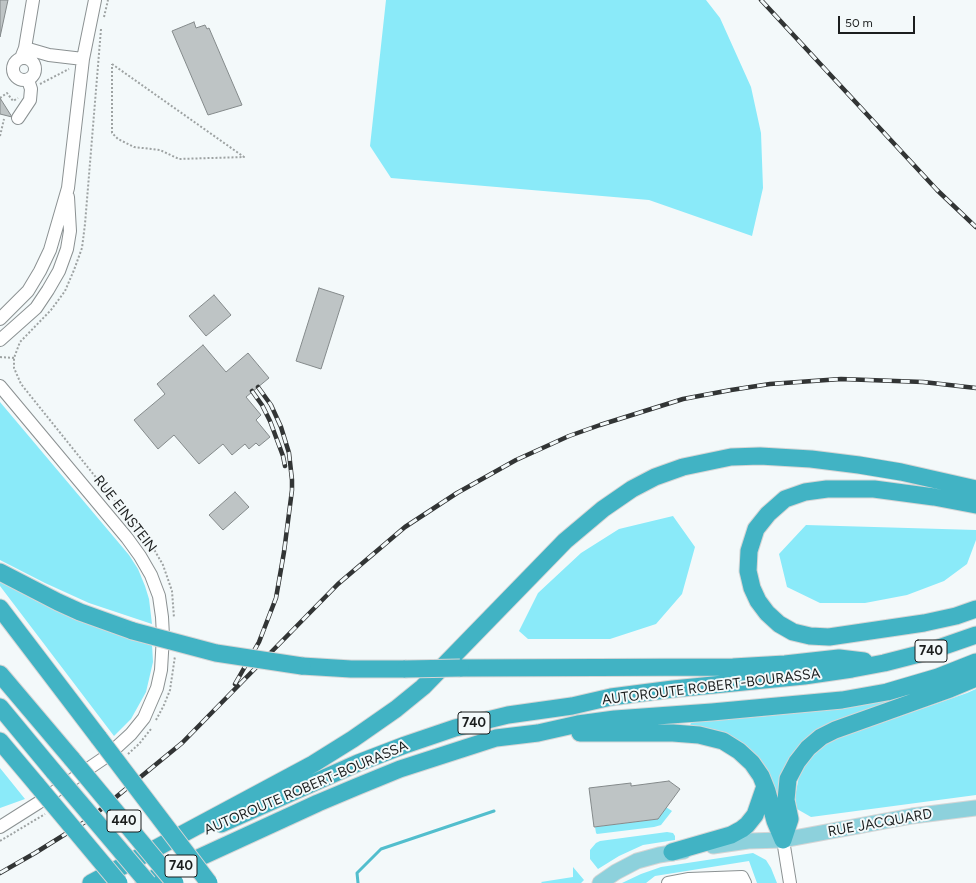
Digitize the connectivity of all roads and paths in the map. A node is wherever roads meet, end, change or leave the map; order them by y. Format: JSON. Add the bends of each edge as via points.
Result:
{"nodes":[{"id":1,"x":33,"y":0,"type":"edge"},
{"id":2,"x":95,"y":0,"type":"edge"},
{"id":3,"x":23,"y":53,"type":"junction"},
{"id":4,"x":49,"y":55,"type":"junction"},
{"id":5,"x":83,"y":59,"type":"junction"},
{"id":6,"x":112,"y":64,"type":"joint"},
{"id":7,"x":32,"y":75,"type":"junction"},
{"id":8,"x":18,"y":118,"type":"dead end"},
{"id":9,"x":4,"y":119,"type":"dead end"},
{"id":10,"x":0,"y":136,"type":"edge"},
{"id":11,"x":68,"y":188,"type":"junction"},
{"id":12,"x":0,"y":319,"type":"edge"},
{"id":13,"x":0,"y":340,"type":"edge"},
{"id":14,"x":0,"y":357,"type":"edge"},
{"id":15,"x":21,"y":384,"type":"dead end"},
{"id":16,"x":0,"y":386,"type":"edge"},
{"id":17,"x":976,"y":489,"type":"edge"},
{"id":18,"x":976,"y":505,"type":"edge"},
{"id":19,"x":0,"y":572,"type":"edge"},
{"id":20,"x":0,"y":608,"type":"edge"},
{"id":21,"x":976,"y":609,"type":"edge"},
{"id":22,"x":976,"y":635,"type":"edge"},
{"id":23,"x":976,"y":662,"type":"edge"},
{"id":24,"x":884,"y":663,"type":"junction"},
{"id":25,"x":0,"y":674,"type":"edge"},
{"id":26,"x":976,"y":678,"type":"edge"},
{"id":27,"x":0,"y":707,"type":"edge"},
{"id":28,"x":538,"y":733,"type":"junction"},
{"id":29,"x":0,"y":741,"type":"edge"},
{"id":30,"x":765,"y":786,"type":"junction"},
{"id":31,"x":976,"y":808,"type":"edge"},
{"id":32,"x":20,"y":815,"type":"junction"},
{"id":33,"x":0,"y":819,"type":"edge"},
{"id":34,"x":0,"y":827,"type":"edge"},
{"id":35,"x":783,"y":840,"type":"junction"},
{"id":36,"x":217,"y":850,"type":"junction"},
{"id":37,"x":672,"y":852,"type":"junction"},
{"id":38,"x":687,"y":881,"type":"edge"},
{"id":39,"x":91,"y":883,"type":"edge"},
{"id":40,"x":119,"y":883,"type":"edge"},
{"id":41,"x":144,"y":883,"type":"edge"},
{"id":42,"x":148,"y":883,"type":"edge"},
{"id":43,"x":158,"y":883,"type":"edge"},
{"id":44,"x":175,"y":883,"type":"edge"},
{"id":45,"x":209,"y":883,"type":"edge"},
{"id":46,"x":600,"y":883,"type":"edge"},
{"id":47,"x":668,"y":883,"type":"edge"},
{"id":48,"x":745,"y":883,"type":"edge"},
{"id":49,"x":790,"y":883,"type":"edge"}],
"edges":[{"from":1,"to":3,"type":"street"},
{"from":2,"to":5,"type":"street"},
{"from":3,"to":4,"type":"street"},
{"from":3,"to":7,"type":"street","via":[[35,65]]},
{"from":3,"to":7,"type":"street","via":[[13,66],[14,72],[22,80]]},
{"from":4,"to":5,"type":"street"},
{"from":4,"to":7,"type":"street"},
{"from":5,"to":11,"type":"street"},
{"from":6,"to":6,"type":"path","via":[[112,133],[118,139],[134,147],[160,150],[179,159],[244,157]]},
{"from":7,"to":8,"type":"street","via":[[30,100]]},
{"from":9,"to":10,"type":"path"},
{"from":11,"to":12,"type":"street","via":[[50,250],[40,271],[25,295]]},
{"from":11,"to":13,"type":"street","via":[[70,231],[59,271],[36,308]]},
{"from":14,"to":15,"type":"path","via":[[14,358],[14,368]]},
{"from":16,"to":32,"type":"street","name":"RUE EINSTEIN","via":[[140,556],[151,575],[158,596],[163,626],[159,679],[149,708],[137,726],[125,741],[107,756]]},
{"from":17,"to":39,"type":"highway","via":[[859,465],[760,456],[731,457],[683,467],[655,477],[603,509],[565,541],[428,681],[396,709],[313,764]]},
{"from":18,"to":21,"type":"highway","via":[[874,489],[827,489],[805,492],[785,500],[768,514],[756,529],[749,552],[748,572],[752,588],[767,612],[788,630],[810,636],[829,637],[924,623]]},
{"from":19,"to":24,"type":"highway","bridge":true,"via":[[69,607],[133,631],[216,653],[302,666],[351,669],[761,666],[839,658]]},
{"from":20,"to":45,"type":"highway","bridge":true},
{"from":22,"to":24,"type":"highway","name":"AUTOROUTE ROBERT-BOURASSA","number":"740"},
{"from":23,"to":28,"type":"highway","name":"AUTOROUTE ROBERT-BOURASSA","number":"740","via":[[938,677],[887,692],[842,700],[615,719]]},
{"from":24,"to":39,"type":"highway","name":"AUTOROUTE ROBERT-BOURASSA","number":"740","via":[[804,676],[673,688],[611,697],[572,706],[508,714],[455,728],[351,766]]},
{"from":25,"to":44,"type":"highway","number":"440","bridge":true},
{"from":26,"to":35,"type":"highway","via":[[820,737],[797,762],[788,779],[786,800],[790,819]]},
{"from":27,"to":42,"type":"highway","number":"440","bridge":true},
{"from":28,"to":30,"type":"highway","via":[[699,735],[723,741],[739,751],[752,763]]},
{"from":28,"to":36,"type":"highway","name":"AUTOROUTE ROBERT-BOURASSA","number":"740","via":[[496,738],[400,769],[318,803]]},
{"from":29,"to":40,"type":"highway","bridge":true},
{"from":30,"to":35,"type":"highway"},
{"from":30,"to":37,"type":"highway","via":[[755,815],[742,829],[731,835]]},
{"from":31,"to":35,"type":"main road","name":"RUE JACQUARD","via":[[912,816]]},
{"from":32,"to":33,"type":"street"},
{"from":32,"to":34,"type":"street","name":"RUE EINSTEIN"},
{"from":35,"to":37,"type":"main road","name":"RUE JACQUARD","via":[[748,841]]},
{"from":35,"to":49,"type":"street"},
{"from":36,"to":41,"type":"highway","name":"AUTOROUTE ROBERT-BOURASSA","number":"740"},
{"from":36,"to":43,"type":"highway"},
{"from":37,"to":46,"type":"main road","name":"RUE JACQUARD","via":[[648,857],[626,866]]},
{"from":38,"to":47,"type":"street"},
{"from":38,"to":48,"type":"street","via":[[742,877]]}]}
